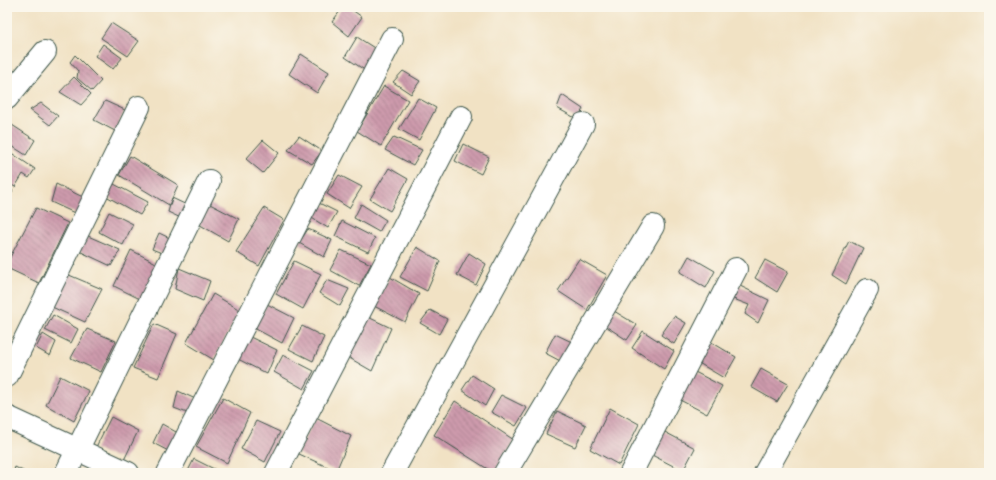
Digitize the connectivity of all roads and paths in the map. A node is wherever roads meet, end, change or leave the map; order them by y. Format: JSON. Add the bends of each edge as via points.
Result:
{"nodes":[{"id":1,"x":392,"y":39,"type":"dead end"},
{"id":2,"x":45,"y":52,"type":"dead end"},
{"id":3,"x":7,"y":98,"type":"edge"},
{"id":4,"x":138,"y":107,"type":"dead end"},
{"id":5,"x":461,"y":117,"type":"dead end"},
{"id":6,"x":583,"y":124,"type":"dead end"},
{"id":7,"x":209,"y":181,"type":"dead end"},
{"id":8,"x":653,"y":226,"type":"dead end"},
{"id":9,"x":736,"y":269,"type":"dead end"},
{"id":10,"x":867,"y":290,"type":"dead end"},
{"id":11,"x":7,"y":376,"type":"edge"},
{"id":12,"x":7,"y":417,"type":"edge"},
{"id":13,"x":76,"y":450,"type":"junction"},
{"id":14,"x":66,"y":473,"type":"edge"},
{"id":15,"x":128,"y":473,"type":"edge"},
{"id":16,"x":168,"y":473,"type":"edge"},
{"id":17,"x":276,"y":473,"type":"edge"},
{"id":18,"x":392,"y":473,"type":"edge"},
{"id":19,"x":505,"y":473,"type":"edge"},
{"id":20,"x":631,"y":473,"type":"edge"},
{"id":21,"x":765,"y":473,"type":"edge"}],
"edges":[{"from":1,"to":16,"type":"street"},
{"from":2,"to":3,"type":"street"},
{"from":4,"to":11,"type":"street"},
{"from":5,"to":17,"type":"street"},
{"from":6,"to":18,"type":"street"},
{"from":7,"to":13,"type":"street"},
{"from":8,"to":19,"type":"street"},
{"from":9,"to":20,"type":"street"},
{"from":10,"to":21,"type":"street"},
{"from":12,"to":13,"type":"street"},
{"from":13,"to":14,"type":"street"},
{"from":13,"to":15,"type":"street"}]}
